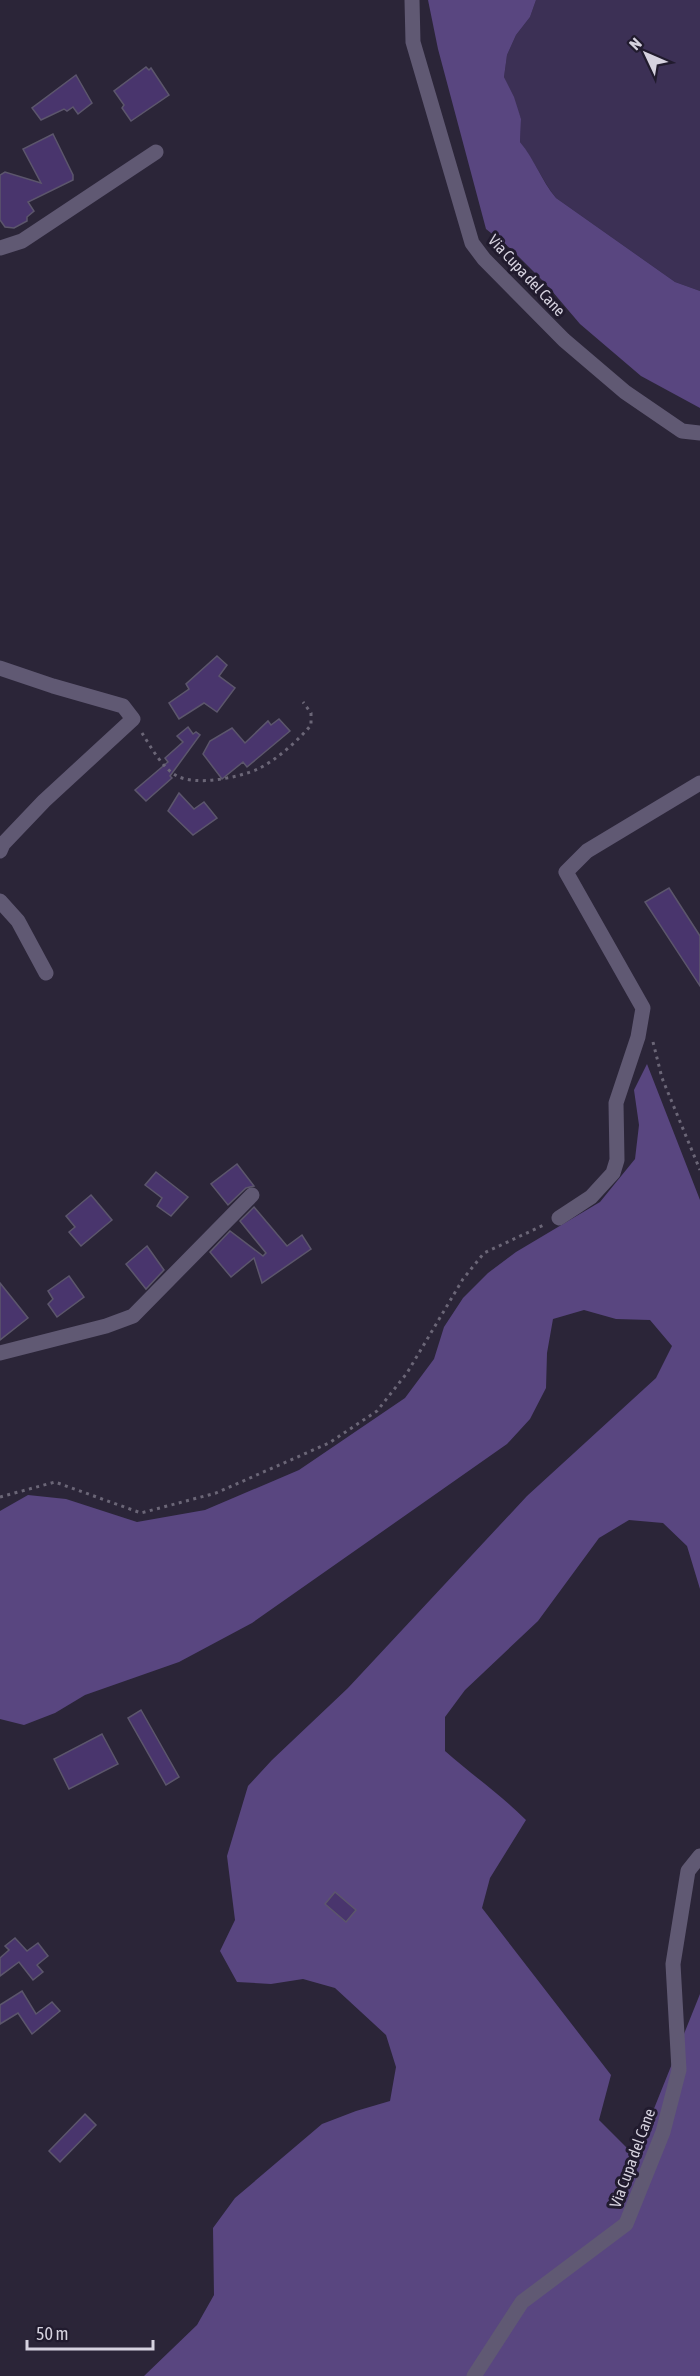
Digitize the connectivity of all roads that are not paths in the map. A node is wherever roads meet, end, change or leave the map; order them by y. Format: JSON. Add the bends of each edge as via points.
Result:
{"nodes":[{"id":1,"x":412,"y":0,"type":"edge"},
{"id":2,"x":156,"y":152,"type":"dead end"},
{"id":3,"x":0,"y":248,"type":"edge"},
{"id":4,"x":700,"y":433,"type":"edge"},
{"id":5,"x":0,"y":668,"type":"edge"},
{"id":6,"x":700,"y":783,"type":"edge"},
{"id":7,"x":0,"y":851,"type":"edge"},
{"id":8,"x":0,"y":901,"type":"edge"},
{"id":9,"x":46,"y":973,"type":"dead end"},
{"id":10,"x":252,"y":1196,"type":"dead end"},
{"id":11,"x":559,"y":1218,"type":"road end"},
{"id":12,"x":0,"y":1353,"type":"edge"},
{"id":13,"x":700,"y":1856,"type":"edge"},
{"id":14,"x":474,"y":2376,"type":"edge"}],
"edges":[{"from":1,"to":4,"type":"street","name":"Via Cupa del Cane","via":[[413,42],[472,243],[564,340],[625,392],[682,431]]},
{"from":2,"to":3,"type":"street","via":[[22,241]]},
{"from":5,"to":7,"type":"street","via":[[123,706],[133,719],[44,801]]},
{"from":6,"to":11,"type":"street","via":[[587,851],[566,872],[643,1008],[638,1037],[616,1103],[617,1160],[613,1173],[591,1197]]},
{"from":8,"to":9,"type":"street","via":[[18,921]]},
{"from":10,"to":12,"type":"street","via":[[133,1316]]},
{"from":13,"to":14,"type":"street","name":"Via Cupa del Cane","via":[[688,1871],[673,1964],[679,2070],[663,2132],[626,2224],[522,2302]]}]}
